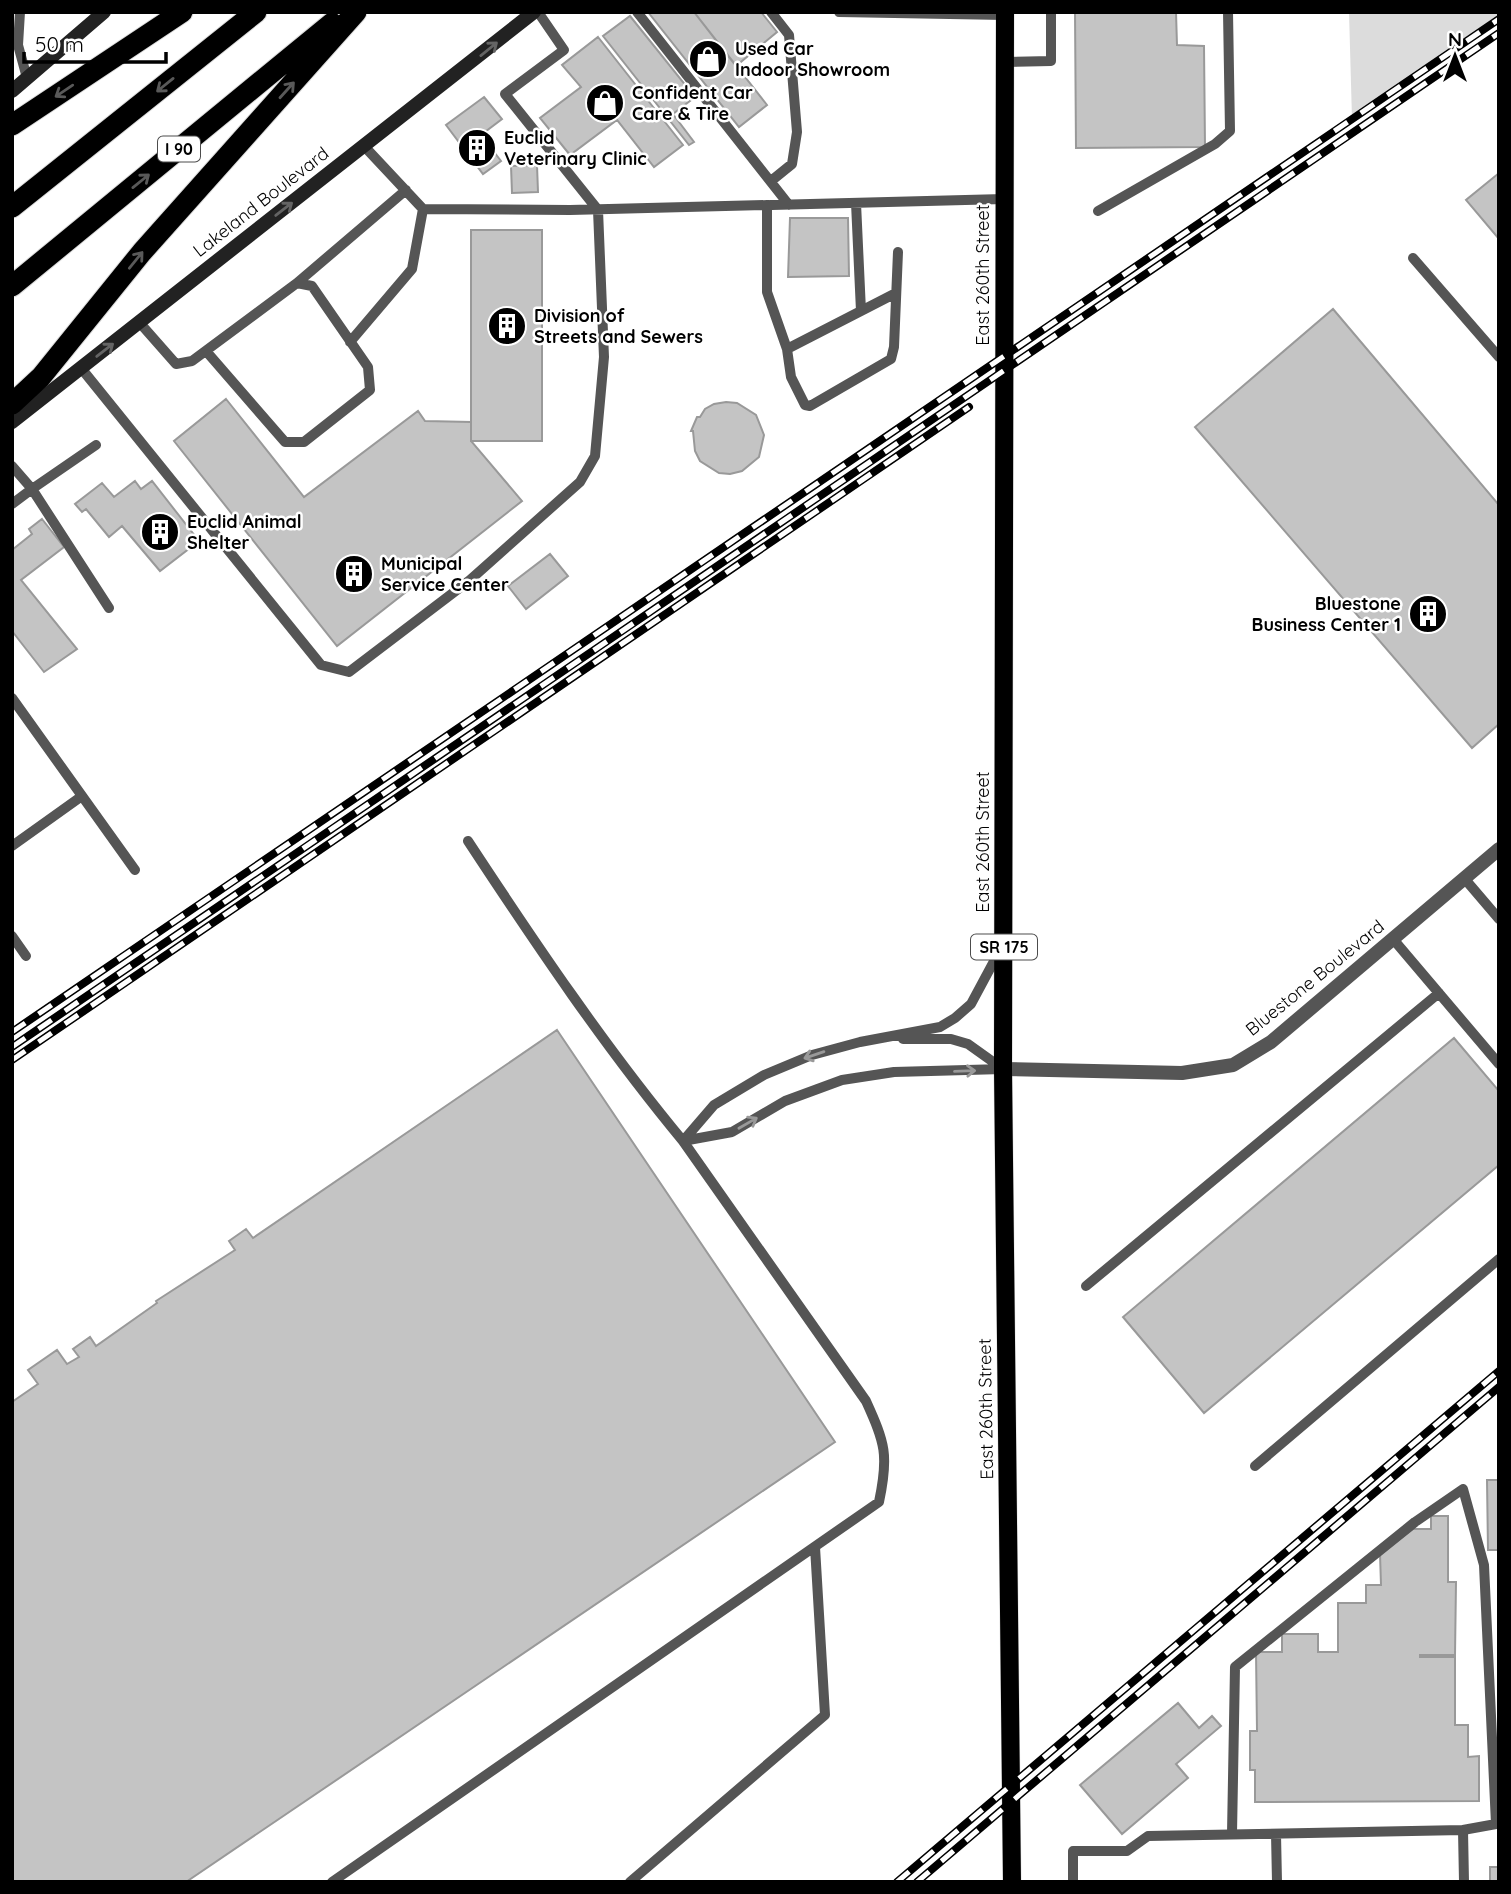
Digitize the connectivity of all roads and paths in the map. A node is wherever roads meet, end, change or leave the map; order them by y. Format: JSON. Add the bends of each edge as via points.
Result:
{"nodes":[{"id":1,"x":20,"y":12,"type":"edge"},
{"id":2,"x":104,"y":12,"type":"edge"},
{"id":3,"x":182,"y":12,"type":"edge"},
{"id":4,"x":256,"y":12,"type":"edge"},
{"id":5,"x":345,"y":12,"type":"edge"},
{"id":6,"x":356,"y":12,"type":"edge"},
{"id":7,"x":536,"y":12,"type":"edge"},
{"id":8,"x":637,"y":12,"type":"edge"},
{"id":9,"x":771,"y":12,"type":"edge"},
{"id":10,"x":839,"y":12,"type":"edge"},
{"id":11,"x":1051,"y":12,"type":"edge"},
{"id":12,"x":1228,"y":12,"type":"edge"},
{"id":13,"x":1004,"y":14,"type":"edge"},
{"id":14,"x":1004,"y":62,"type":"junction"},
{"id":15,"x":27,"y":78,"type":"junction"},
{"id":16,"x":12,"y":91,"type":"edge"},
{"id":17,"x":12,"y":125,"type":"edge"},
{"id":18,"x":364,"y":146,"type":"junction"},
{"id":19,"x":771,"y":181,"type":"junction"},
{"id":20,"x":406,"y":190,"type":"junction"},
{"id":21,"x":1004,"y":199,"type":"junction"},
{"id":22,"x":856,"y":203,"type":"junction"},
{"id":23,"x":767,"y":205,"type":"junction"},
{"id":24,"x":789,"y":205,"type":"junction"},
{"id":25,"x":12,"y":208,"type":"edge"},
{"id":26,"x":423,"y":209,"type":"junction"},
{"id":27,"x":598,"y":209,"type":"junction"},
{"id":28,"x":1098,"y":211,"type":"dead end"},
{"id":29,"x":898,"y":252,"type":"dead end"},
{"id":30,"x":1413,"y":258,"type":"dead end"},
{"id":31,"x":297,"y":283,"type":"junction"},
{"id":32,"x":12,"y":286,"type":"edge"},
{"id":33,"x":897,"y":293,"type":"junction"},
{"id":34,"x":861,"y":311,"type":"junction"},
{"id":35,"x":139,"y":322,"type":"junction"},
{"id":36,"x":350,"y":342,"type":"junction"},
{"id":37,"x":787,"y":349,"type":"junction"},
{"id":38,"x":206,"y":351,"type":"junction"},
{"id":39,"x":1499,"y":357,"type":"edge"},
{"id":40,"x":81,"y":368,"type":"junction"},
{"id":41,"x":12,"y":404,"type":"edge"},
{"id":42,"x":12,"y":422,"type":"edge"},
{"id":43,"x":96,"y":445,"type":"dead end"},
{"id":44,"x":12,"y":466,"type":"edge"},
{"id":45,"x":32,"y":489,"type":"junction"},
{"id":46,"x":12,"y":504,"type":"edge"},
{"id":47,"x":109,"y":608,"type":"dead end"},
{"id":48,"x":12,"y":698,"type":"edge"},
{"id":49,"x":82,"y":796,"type":"junction"},
{"id":50,"x":468,"y":841,"type":"dead end"},
{"id":51,"x":12,"y":846,"type":"edge"},
{"id":52,"x":1499,"y":849,"type":"edge"},
{"id":53,"x":135,"y":870,"type":"dead end"},
{"id":54,"x":1464,"y":878,"type":"junction"},
{"id":55,"x":1499,"y":919,"type":"edge"},
{"id":56,"x":12,"y":936,"type":"edge"},
{"id":57,"x":1393,"y":939,"type":"junction"},
{"id":58,"x":1004,"y":942,"type":"junction"},
{"id":59,"x":26,"y":956,"type":"dead end"},
{"id":60,"x":1438,"y":993,"type":"junction"},
{"id":61,"x":880,"y":1039,"type":"junction"},
{"id":62,"x":1499,"y":1064,"type":"edge"},
{"id":63,"x":1003,"y":1069,"type":"junction"},
{"id":64,"x":683,"y":1141,"type":"junction"},
{"id":65,"x":1499,"y":1259,"type":"edge"},
{"id":66,"x":1086,"y":1286,"type":"dead end"},
{"id":67,"x":1255,"y":1466,"type":"dead end"},
{"id":68,"x":815,"y":1547,"type":"junction"},
{"id":69,"x":1463,"y":1830,"type":"junction"},
{"id":70,"x":1276,"y":1833,"type":"junction"},
{"id":71,"x":1232,"y":1834,"type":"junction"},
{"id":72,"x":332,"y":1882,"type":"edge"},
{"id":73,"x":630,"y":1882,"type":"edge"},
{"id":74,"x":1012,"y":1882,"type":"edge"},
{"id":75,"x":1073,"y":1882,"type":"edge"},
{"id":76,"x":1277,"y":1882,"type":"edge"},
{"id":77,"x":1464,"y":1882,"type":"edge"}],
"edges":[{"from":1,"to":15,"type":"lane","via":[[18,45]]},
{"from":2,"to":15,"type":"street"},
{"from":3,"to":17,"type":"highway","one_way":true},
{"from":4,"to":25,"type":"highway","one_way":true},
{"from":32,"to":5,"type":"highway","number":"I 90","one_way":true},
{"from":41,"to":6,"type":"highway","one_way":true,"via":[[41,377],[151,242]]},
{"from":18,"to":7,"type":"street","name":"Lakeland Boulevard","one_way":true},
{"from":7,"to":27,"type":"lane","via":[[564,50],[505,94]]},
{"from":8,"to":19,"type":"lane"},
{"from":9,"to":19,"type":"lane","via":[[789,35],[797,132],[792,164]]},
{"from":10,"to":13,"type":"lane"},
{"from":11,"to":14,"type":"lane","via":[[1051,61]]},
{"from":12,"to":28,"type":"lane","via":[[1230,131]]},
{"from":13,"to":14,"type":"main road","name":"East 260th Street","number":"SR 175"},
{"from":14,"to":21,"type":"main road","name":"East 260th Street","number":"SR 175"},
{"from":15,"to":16,"type":"street"},
{"from":18,"to":20,"type":"lane"},
{"from":35,"to":18,"type":"street","name":"Lakeland Boulevard","one_way":true},
{"from":19,"to":24,"type":"lane"},
{"from":20,"to":26,"type":"lane"},
{"from":20,"to":31,"type":"lane"},
{"from":21,"to":22,"type":"lane"},
{"from":21,"to":58,"type":"main road","name":"East 260th Street","number":"SR 175"},
{"from":22,"to":24,"type":"lane"},
{"from":22,"to":34,"type":"lane"},
{"from":23,"to":24,"type":"lane"},
{"from":23,"to":27,"type":"lane"},
{"from":23,"to":37,"type":"lane","via":[[767,292]]},
{"from":26,"to":27,"type":"lane"},
{"from":26,"to":36,"type":"lane","via":[[412,269]]},
{"from":27,"to":40,"type":"lane","via":[[604,357],[595,456],[580,482],[480,572],[349,672],[321,665],[305,648]]},
{"from":29,"to":33,"type":"lane"},
{"from":30,"to":39,"type":"lane"},
{"from":31,"to":36,"type":"lane","via":[[312,286]]},
{"from":31,"to":38,"type":"lane"},
{"from":33,"to":34,"type":"lane"},
{"from":33,"to":37,"type":"lane","via":[[891,359],[810,406],[805,405],[791,377]]},
{"from":34,"to":37,"type":"lane"},
{"from":35,"to":38,"type":"lane","via":[[176,364],[192,361]]},
{"from":40,"to":35,"type":"street","name":"Lakeland Boulevard","one_way":true},
{"from":36,"to":38,"type":"lane","via":[[368,367],[370,390],[304,442],[285,442]]},
{"from":40,"to":42,"type":"street","name":"Lakeland Boulevard"},
{"from":43,"to":45,"type":"lane"},
{"from":44,"to":45,"type":"lane"},
{"from":45,"to":46,"type":"lane"},
{"from":45,"to":47,"type":"lane"},
{"from":48,"to":49,"type":"lane"},
{"from":49,"to":51,"type":"lane"},
{"from":49,"to":53,"type":"lane"},
{"from":50,"to":64,"type":"lane","via":[[596,1027]]},
{"from":52,"to":54,"type":"street","name":"Bluestone Boulevard"},
{"from":54,"to":55,"type":"lane"},
{"from":54,"to":57,"type":"street","name":"Bluestone Boulevard"},
{"from":56,"to":59,"type":"lane"},
{"from":57,"to":60,"type":"lane"},
{"from":57,"to":63,"type":"street","name":"Bluestone Boulevard","via":[[1271,1042],[1233,1065],[1182,1073]]},
{"from":58,"to":61,"type":"lane","via":[[971,1004],[956,1018],[940,1027]]},
{"from":58,"to":63,"type":"main road","name":"East 260th Street","number":"SR 175"},
{"from":60,"to":62,"type":"lane"},
{"from":60,"to":66,"type":"lane"},
{"from":61,"to":63,"type":"lane","via":[[951,1039],[968,1044]]},
{"from":61,"to":64,"type":"lane","one_way":true,"via":[[812,1055],[764,1075],[714,1104]]},
{"from":64,"to":63,"type":"lane","one_way":true,"via":[[732,1132],[785,1101],[842,1080],[894,1072]]},
{"from":63,"to":74,"type":"main road","name":"East 260th Street","number":"SR 175"},
{"from":64,"to":68,"type":"lane","via":[[866,1401],[883,1440],[885,1473],[880,1502]]},
{"from":65,"to":67,"type":"lane"},
{"from":68,"to":72,"type":"lane"},
{"from":68,"to":73,"type":"lane","via":[[825,1715]]},
{"from":69,"to":70,"type":"lane"},
{"from":69,"to":71,"type":"lane","via":[[1496,1824],[1484,1565],[1463,1489],[1415,1522],[1235,1667]]},
{"from":69,"to":77,"type":"lane"},
{"from":70,"to":71,"type":"lane"},
{"from":70,"to":76,"type":"lane"},
{"from":71,"to":75,"type":"lane","via":[[1148,1836],[1127,1851],[1073,1852]]}]}
